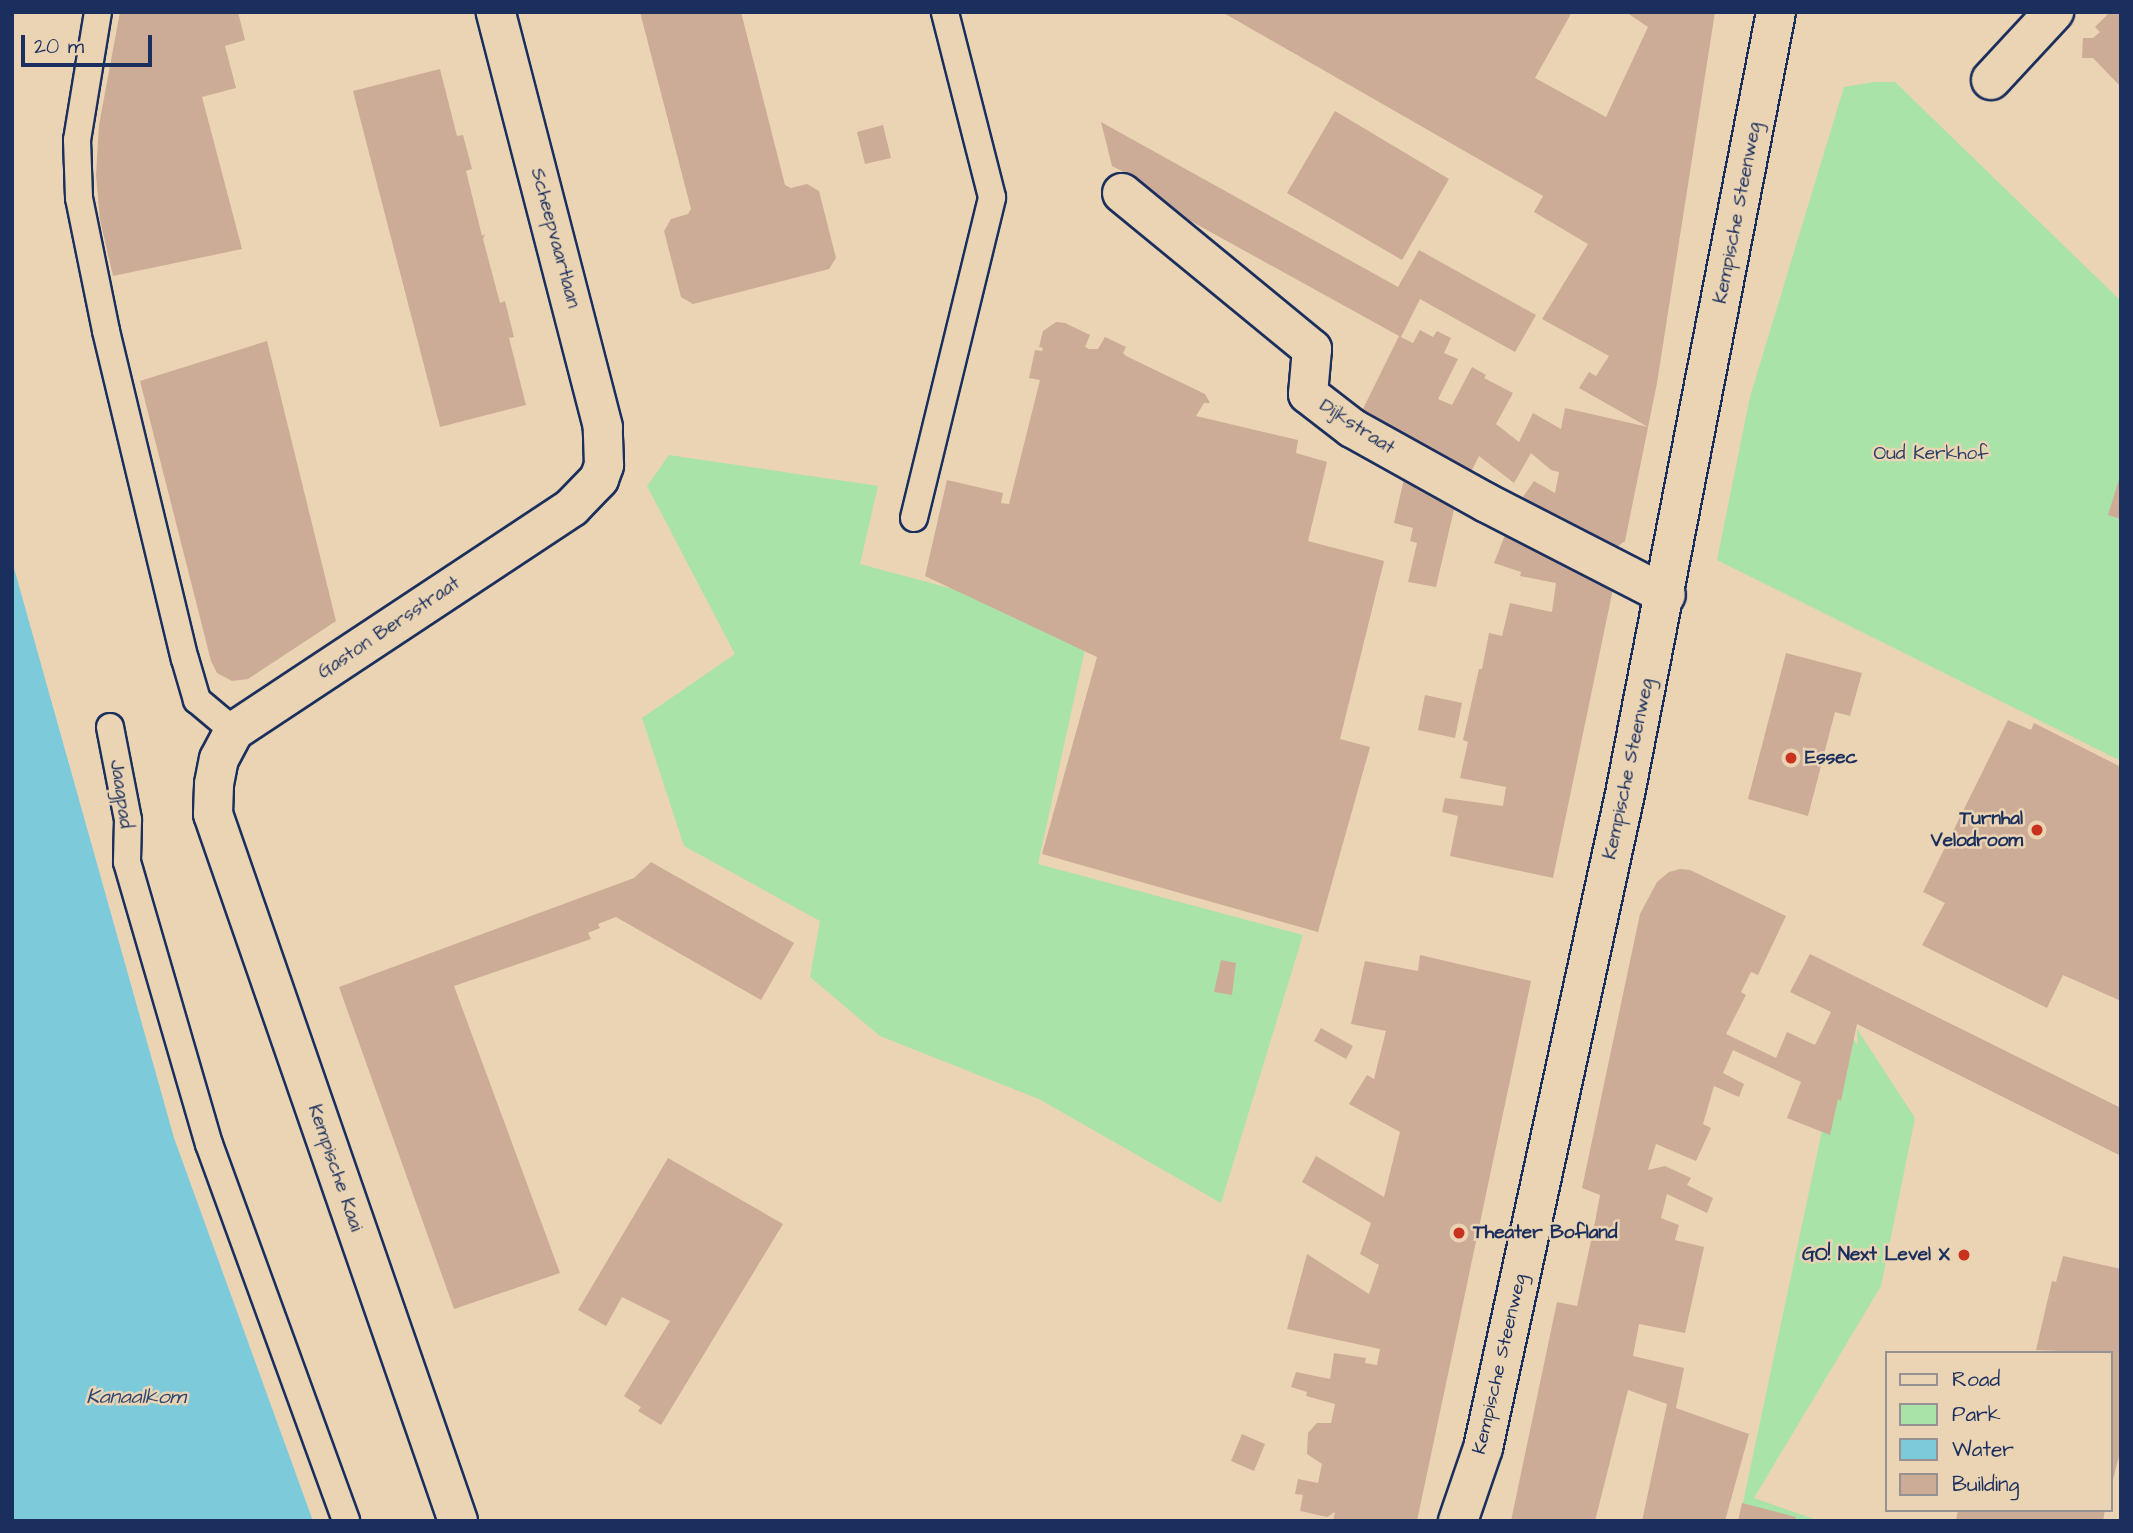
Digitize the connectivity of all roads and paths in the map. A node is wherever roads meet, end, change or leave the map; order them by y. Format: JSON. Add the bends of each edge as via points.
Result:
{"nodes":[{"id":1,"x":99,"y":12,"type":"edge"},
{"id":2,"x":496,"y":12,"type":"edge"},
{"id":3,"x":945,"y":12,"type":"edge"},
{"id":4,"x":1776,"y":12,"type":"edge"},
{"id":5,"x":2054,"y":12,"type":"edge"},
{"id":6,"x":1990,"y":80,"type":"dead end"},
{"id":7,"x":1122,"y":192,"type":"dead end"},
{"id":8,"x":604,"y":465,"type":"joint"},
{"id":9,"x":914,"y":518,"type":"dead end"},
{"id":10,"x":1666,"y":595,"type":"junction"},
{"id":11,"x":110,"y":727,"type":"dead end"},
{"id":12,"x":234,"y":732,"type":"junction"},
{"id":13,"x":213,"y":814,"type":"joint"},
{"id":14,"x":346,"y":1521,"type":"edge"},
{"id":15,"x":458,"y":1521,"type":"edge"},
{"id":16,"x":1458,"y":1521,"type":"edge"}],
"edges":[{"from":1,"to":12,"type":"lane","via":[[77,140],[79,198],[185,659],[197,700]]},
{"from":2,"to":8,"type":"street","name":"Scheepvaartlaan","via":[[603,427]]},
{"from":3,"to":9,"type":"lane","via":[[992,197]]},
{"from":4,"to":10,"type":"street","name":"Kempische Steenweg"},
{"from":5,"to":6,"type":"street"},
{"from":7,"to":10,"type":"street","name":"Dijkstraat","via":[[1312,349],[1308,394],[1352,428]]},
{"from":8,"to":12,"type":"street","name":"Gaston Bersstraat","via":[[594,486],[572,507]]},
{"from":10,"to":16,"type":"street","name":"Kempische Steenweg","via":[[1483,1448]]},
{"from":11,"to":14,"type":"lane","name":"Jaagpad","via":[[128,820],[127,862],[209,1144]]},
{"from":12,"to":13,"type":"street","name":"Gaston Bersstraat","via":[[219,759]]},
{"from":13,"to":15,"type":"street","name":"Kempische Kaai"}]}
